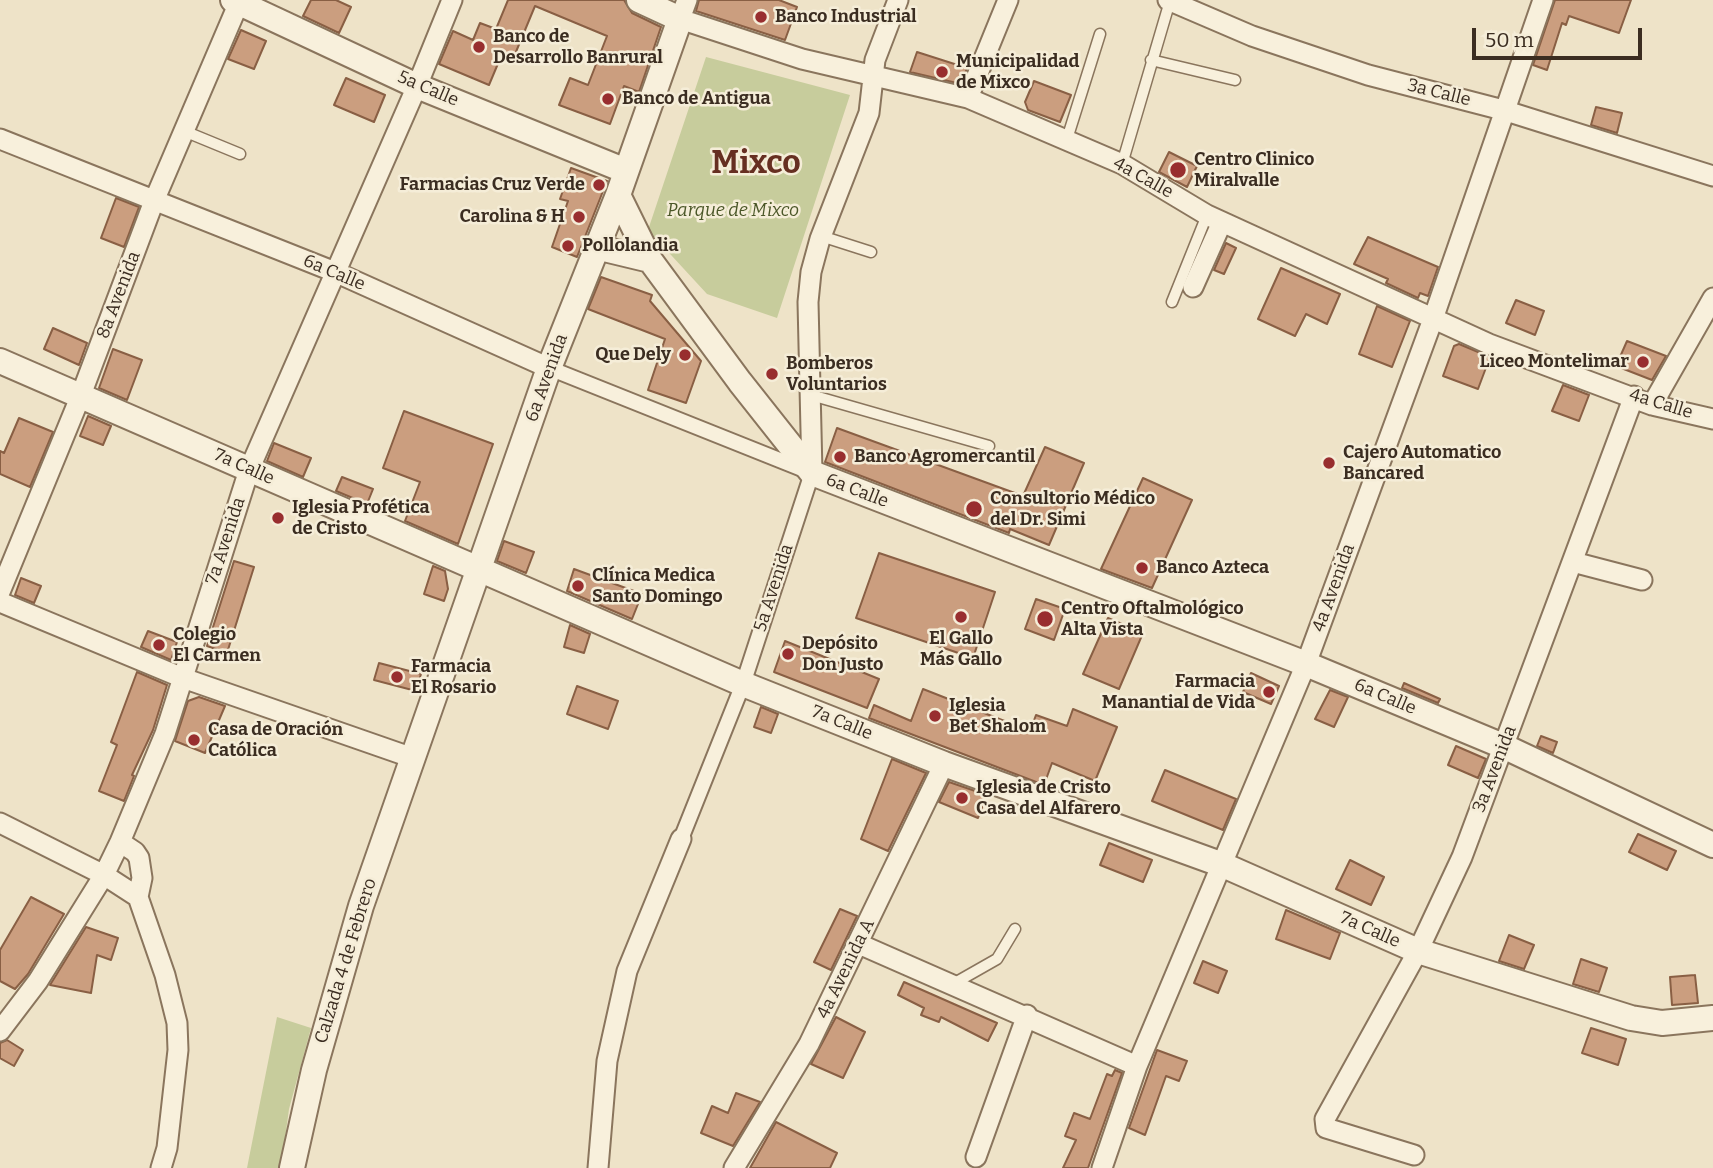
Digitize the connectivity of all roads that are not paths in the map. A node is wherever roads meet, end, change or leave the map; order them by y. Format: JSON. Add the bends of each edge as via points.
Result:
{"nodes":[{"id":1,"x":452,"y":0,"type":"edge"},
{"id":2,"x":639,"y":0,"type":"edge"},
{"id":3,"x":898,"y":0,"type":"edge"},
{"id":4,"x":1008,"y":0,"type":"edge"},
{"id":5,"x":1169,"y":0,"type":"edge"},
{"id":6,"x":1543,"y":0,"type":"edge"},
{"id":7,"x":238,"y":1,"type":"edge"},
{"id":8,"x":683,"y":9,"type":"edge"},
{"id":9,"x":1100,"y":34,"type":"dead end"},
{"id":10,"x":1152,"y":60,"type":"junction"},
{"id":11,"x":873,"y":75,"type":"junction"},
{"id":12,"x":1235,"y":80,"type":"dead end"},
{"id":13,"x":418,"y":86,"type":"junction"},
{"id":14,"x":968,"y":98,"type":"junction"},
{"id":15,"x":1503,"y":110,"type":"junction"},
{"id":16,"x":184,"y":131,"type":"junction"},
{"id":17,"x":0,"y":139,"type":"edge"},
{"id":18,"x":1067,"y":139,"type":"junction"},
{"id":19,"x":240,"y":154,"type":"dead end"},
{"id":20,"x":1122,"y":164,"type":"junction"},
{"id":21,"x":626,"y":171,"type":"junction"},
{"id":22,"x":1713,"y":176,"type":"edge"},
{"id":23,"x":618,"y":195,"type":"junction"},
{"id":24,"x":154,"y":201,"type":"junction"},
{"id":25,"x":1215,"y":218,"type":"junction"},
{"id":26,"x":821,"y":236,"type":"junction"},
{"id":27,"x":596,"y":247,"type":"junction"},
{"id":28,"x":871,"y":251,"type":"dead end"},
{"id":29,"x":650,"y":260,"type":"junction"},
{"id":30,"x":335,"y":272,"type":"junction"},
{"id":31,"x":1193,"y":287,"type":"dead end"},
{"id":32,"x":1713,"y":298,"type":"edge"},
{"id":33,"x":1172,"y":302,"type":"dead end"},
{"id":34,"x":1433,"y":319,"type":"junction"},
{"id":35,"x":0,"y":360,"type":"edge"},
{"id":36,"x":549,"y":368,"type":"junction"},
{"id":37,"x":81,"y":395,"type":"junction"},
{"id":38,"x":811,"y":395,"type":"junction"},
{"id":39,"x":1634,"y":396,"type":"junction"},
{"id":40,"x":1652,"y":405,"type":"junction"},
{"id":41,"x":1713,"y":419,"type":"edge"},
{"id":42,"x":989,"y":446,"type":"dead end"},
{"id":43,"x":249,"y":470,"type":"junction"},
{"id":44,"x":812,"y":473,"type":"junction"},
{"id":45,"x":1573,"y":562,"type":"junction"},
{"id":46,"x":479,"y":568,"type":"junction"},
{"id":47,"x":1642,"y":580,"type":"dead end"},
{"id":48,"x":0,"y":592,"type":"edge"},
{"id":49,"x":0,"y":602,"type":"edge"},
{"id":50,"x":1306,"y":664,"type":"junction"},
{"id":51,"x":183,"y":678,"type":"junction"},
{"id":52,"x":743,"y":684,"type":"junction"},
{"id":53,"x":1503,"y":746,"type":"junction"},
{"id":54,"x":413,"y":758,"type":"junction"},
{"id":55,"x":944,"y":764,"type":"junction"},
{"id":56,"x":0,"y":823,"type":"edge"},
{"id":57,"x":681,"y":839,"type":"joint"},
{"id":58,"x":120,"y":842,"type":"junction"},
{"id":59,"x":1713,"y":845,"type":"edge"},
{"id":60,"x":1223,"y":865,"type":"junction"},
{"id":61,"x":104,"y":876,"type":"junction"},
{"id":62,"x":138,"y":897,"type":"junction"},
{"id":63,"x":1015,"y":929,"type":"dead end"},
{"id":64,"x":859,"y":944,"type":"junction"},
{"id":65,"x":1418,"y":951,"type":"junction"},
{"id":66,"x":949,"y":986,"type":"junction"},
{"id":67,"x":1027,"y":1015,"type":"junction"},
{"id":68,"x":1709,"y":1019,"type":"edge"},
{"id":69,"x":0,"y":1031,"type":"edge"},
{"id":70,"x":1137,"y":1066,"type":"junction"},
{"id":71,"x":1414,"y":1155,"type":"dead end"},
{"id":72,"x":976,"y":1157,"type":"dead end"},
{"id":73,"x":161,"y":1168,"type":"edge"},
{"id":74,"x":292,"y":1168,"type":"edge"},
{"id":75,"x":598,"y":1168,"type":"edge"},
{"id":76,"x":734,"y":1168,"type":"edge"},
{"id":77,"x":1102,"y":1168,"type":"edge"}],
"edges":[{"from":1,"to":13,"type":"street","name":"7a Avenida"},
{"from":2,"to":8,"type":"street","name":"4a Calle"},
{"from":3,"to":11,"type":"street","name":"5a Avenida","via":[[878,48]]},
{"from":4,"to":14,"type":"street"},
{"from":5,"to":10,"type":"lane"},
{"from":5,"to":15,"type":"street","name":"3a Calle","via":[[1252,36],[1368,75]]},
{"from":6,"to":15,"type":"street","name":"4a Avenida"},
{"from":7,"to":13,"type":"street","name":"5a Calle"},
{"from":7,"to":16,"type":"street","name":"8a Avenida"},
{"from":8,"to":11,"type":"street","name":"4a Calle","via":[[802,59]]},
{"from":8,"to":21,"type":"street","name":"6a Avenida"},
{"from":9,"to":18,"type":"lane"},
{"from":10,"to":12,"type":"lane"},
{"from":10,"to":20,"type":"lane"},
{"from":11,"to":14,"type":"street","name":"4a Calle"},
{"from":11,"to":26,"type":"street","name":"5a Avenida","via":[[869,113]]},
{"from":13,"to":21,"type":"street","name":"5a Calle"},
{"from":13,"to":30,"type":"street","name":"7a Avenida"},
{"from":14,"to":18,"type":"street","name":"4a Calle"},
{"from":15,"to":22,"type":"street","name":"3a Calle"},
{"from":15,"to":34,"type":"street","name":"4a Avenida"},
{"from":16,"to":19,"type":"lane"},
{"from":16,"to":24,"type":"street","name":"8a Avenida"},
{"from":17,"to":24,"type":"street","name":"6a Calle"},
{"from":18,"to":20,"type":"street","name":"4a Calle"},
{"from":20,"to":25,"type":"street","name":"4a Calle"},
{"from":21,"to":23,"type":"street","name":"6a Avenida"},
{"from":23,"to":27,"type":"street","name":"6a Avenida"},
{"from":23,"to":29,"type":"street"},
{"from":24,"to":30,"type":"street","name":"6a Calle"},
{"from":24,"to":37,"type":"street","name":"8a Avenida"},
{"from":25,"to":31,"type":"street"},
{"from":25,"to":33,"type":"lane"},
{"from":25,"to":34,"type":"street","name":"4a Calle"},
{"from":26,"to":28,"type":"lane"},
{"from":26,"to":38,"type":"street","name":"5a Avenida","via":[[808,302]]},
{"from":27,"to":29,"type":"street"},
{"from":27,"to":36,"type":"street","name":"6a Avenida"},
{"from":29,"to":44,"type":"street"},
{"from":30,"to":36,"type":"street","name":"6a Calle"},
{"from":30,"to":43,"type":"street","name":"7a Avenida"},
{"from":32,"to":40,"type":"street"},
{"from":34,"to":39,"type":"street","name":"4a Calle"},
{"from":34,"to":50,"type":"street","name":"4a Avenida"},
{"from":35,"to":37,"type":"street","name":"7a Calle"},
{"from":36,"to":44,"type":"street","name":"6a Calle"},
{"from":36,"to":46,"type":"street","name":"6a Avenida"},
{"from":37,"to":43,"type":"street","name":"7a Calle"},
{"from":37,"to":48,"type":"street","name":"8a Avenida"},
{"from":38,"to":42,"type":"lane"},
{"from":38,"to":44,"type":"street","name":"5a Avenida"},
{"from":39,"to":40,"type":"street","name":"4a Calle"},
{"from":39,"to":45,"type":"street","name":"3a Avenida"},
{"from":40,"to":41,"type":"street","name":"4a Calle"},
{"from":43,"to":46,"type":"street","name":"7a Calle"},
{"from":43,"to":51,"type":"street","name":"7a Avenida"},
{"from":44,"to":50,"type":"street","name":"6a Calle"},
{"from":44,"to":52,"type":"street","name":"5a Avenida"},
{"from":45,"to":47,"type":"street"},
{"from":45,"to":53,"type":"street","name":"3a Avenida"},
{"from":46,"to":52,"type":"street","name":"7a Calle"},
{"from":46,"to":54,"type":"street","name":"6a Avenida"},
{"from":49,"to":51,"type":"street"},
{"from":50,"to":53,"type":"street","name":"6a Calle"},
{"from":50,"to":60,"type":"street","name":"4a Avenida"},
{"from":51,"to":54,"type":"street"},
{"from":51,"to":58,"type":"street","name":"7a Avenida","via":[[157,756]]},
{"from":52,"to":55,"type":"street","name":"7a Calle"},
{"from":52,"to":57,"type":"street","name":"5a Avenida"},
{"from":53,"to":59,"type":"street","name":"6a Calle"},
{"from":53,"to":65,"type":"street","name":"3a Avenida","via":[[1462,857]]},
{"from":54,"to":74,"type":"street","name":"Calzada 4 de Febrero","via":[[361,906],[314,1070]]},
{"from":55,"to":60,"type":"street","name":"7a Calle"},
{"from":55,"to":64,"type":"street","name":"4a Avenida A"},
{"from":56,"to":61,"type":"street"},
{"from":57,"to":75,"type":"street","name":"5a Avenida","via":[[627,971],[607,1061]]},
{"from":58,"to":61,"type":"street","name":"7a Avenida"},
{"from":58,"to":62,"type":"street","via":[[139,858],[142,878]]},
{"from":60,"to":65,"type":"street","name":"7a Calle"},
{"from":60,"to":70,"type":"street","name":"4a Avenida"},
{"from":61,"to":62,"type":"street"},
{"from":61,"to":69,"type":"street","name":"7a Avenida","via":[[38,981]]},
{"from":62,"to":73,"type":"street","via":[[177,1023],[178,1050]]},
{"from":63,"to":66,"type":"lane","via":[[997,959]]},
{"from":64,"to":66,"type":"street"},
{"from":64,"to":76,"type":"street","name":"4a Avenida A","via":[[809,1044]]},
{"from":65,"to":68,"type":"street","name":"7a Calle","via":[[1631,1018],[1662,1023]]},
{"from":65,"to":71,"type":"street","name":"3a Avenida","via":[[1328,1111],[1326,1128]]},
{"from":66,"to":67,"type":"street"},
{"from":67,"to":70,"type":"street"},
{"from":67,"to":72,"type":"street"},
{"from":70,"to":77,"type":"street","name":"4a Avenida"}]}
